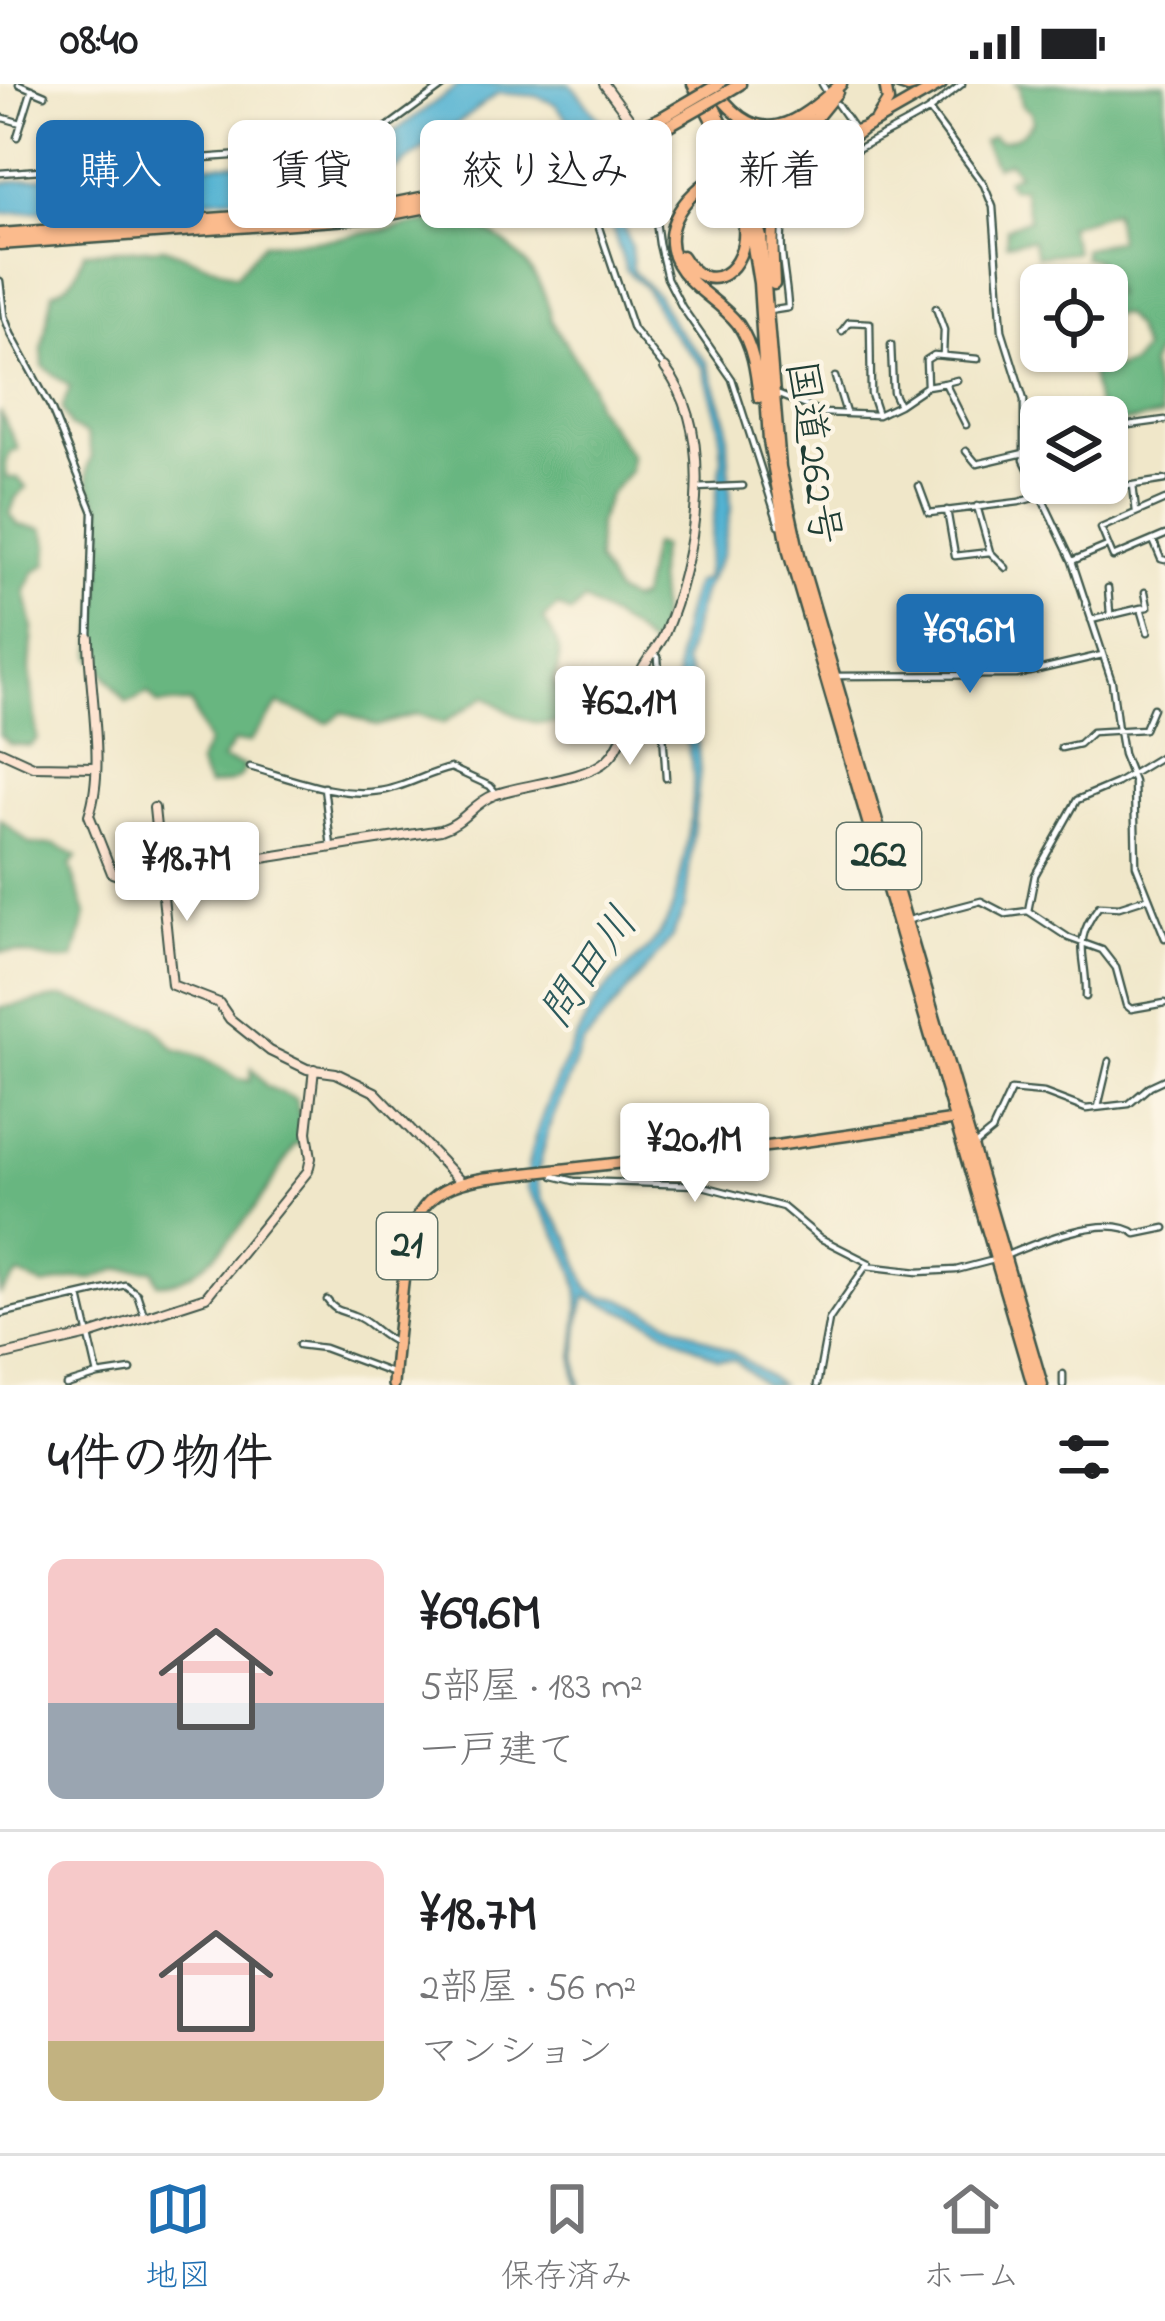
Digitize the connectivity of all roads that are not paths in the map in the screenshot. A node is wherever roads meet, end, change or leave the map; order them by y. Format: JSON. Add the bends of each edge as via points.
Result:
{"nodes":[{"id":1,"x":19,"y":84,"type":"edge"},
{"id":2,"x":446,"y":84,"type":"edge"},
{"id":3,"x":604,"y":84,"type":"edge"},
{"id":4,"x":693,"y":84,"type":"edge"},
{"id":5,"x":740,"y":84,"type":"edge"},
{"id":6,"x":841,"y":84,"type":"edge"},
{"id":7,"x":886,"y":84,"type":"edge"},
{"id":8,"x":899,"y":84,"type":"edge"},
{"id":9,"x":919,"y":84,"type":"edge"},
{"id":10,"x":941,"y":84,"type":"edge"},
{"id":11,"x":962,"y":84,"type":"edge"},
{"id":12,"x":715,"y":86,"type":"edge"},
{"id":13,"x":32,"y":89,"type":"junction"},
{"id":14,"x":45,"y":94,"type":"dead end"},
{"id":15,"x":837,"y":104,"type":"dead end"},
{"id":16,"x":929,"y":110,"type":"junction"},
{"id":17,"x":0,"y":116,"type":"edge"},
{"id":18,"x":631,"y":120,"type":"edge"},
{"id":19,"x":712,"y":120,"type":"edge"},
{"id":20,"x":813,"y":120,"type":"edge"},
{"id":21,"x":854,"y":120,"type":"edge"},
{"id":22,"x":672,"y":121,"type":"edge"},
{"id":23,"x":21,"y":123,"type":"junction"},
{"id":24,"x":864,"y":128,"type":"edge"},
{"id":25,"x":864,"y":128,"type":"edge"},
{"id":26,"x":864,"y":133,"type":"edge"},
{"id":27,"x":17,"y":136,"type":"dead end"},
{"id":28,"x":867,"y":146,"type":"junction"},
{"id":29,"x":0,"y":173,"type":"edge"},
{"id":30,"x":696,"y":189,"type":"edge"},
{"id":31,"x":696,"y":197,"type":"edge"},
{"id":32,"x":420,"y":198,"type":"edge"},
{"id":33,"x":420,"y":208,"type":"edge"},
{"id":34,"x":601,"y":228,"type":"edge"},
{"id":35,"x":657,"y":228,"type":"edge"},
{"id":36,"x":744,"y":228,"type":"edge"},
{"id":37,"x":748,"y":228,"type":"edge"},
{"id":38,"x":772,"y":228,"type":"edge"},
{"id":39,"x":0,"y":234,"type":"edge"},
{"id":40,"x":0,"y":244,"type":"edge"},
{"id":41,"x":0,"y":281,"type":"edge"},
{"id":42,"x":936,"y":308,"type":"dead end"},
{"id":43,"x":772,"y":311,"type":"junction"},
{"id":44,"x":842,"y":331,"type":"dead end"},
{"id":45,"x":891,"y":345,"type":"dead end"},
{"id":46,"x":943,"y":355,"type":"junction"},
{"id":47,"x":978,"y":359,"type":"dead end"},
{"id":48,"x":665,"y":368,"type":"joint"},
{"id":49,"x":835,"y":377,"type":"dead end"},
{"id":50,"x":957,"y":380,"type":"dead end"},
{"id":51,"x":945,"y":383,"type":"junction"},
{"id":52,"x":927,"y":386,"type":"junction"},
{"id":53,"x":773,"y":396,"type":"junction"},
{"id":54,"x":1023,"y":396,"type":"edge"},
{"id":55,"x":899,"y":405,"type":"junction"},
{"id":56,"x":846,"y":413,"type":"junction"},
{"id":57,"x":878,"y":415,"type":"junction"},
{"id":58,"x":1165,"y":420,"type":"edge"},
{"id":59,"x":967,"y":425,"type":"dead end"},
{"id":60,"x":1128,"y":425,"type":"edge"},
{"id":61,"x":966,"y":451,"type":"dead end"},
{"id":62,"x":1020,"y":455,"type":"edge"},
{"id":63,"x":773,"y":470,"type":"junction"},
{"id":64,"x":1165,"y":480,"type":"edge"},
{"id":65,"x":1133,"y":485,"type":"junction"},
{"id":66,"x":741,"y":486,"type":"dead end"},
{"id":67,"x":919,"y":486,"type":"dead end"},
{"id":68,"x":1128,"y":486,"type":"edge"},
{"id":69,"x":697,"y":488,"type":"junction"},
{"id":70,"x":1165,"y":500,"type":"edge"},
{"id":71,"x":1020,"y":502,"type":"edge"},
{"id":72,"x":1045,"y":504,"type":"edge"},
{"id":73,"x":977,"y":506,"type":"junction"},
{"id":74,"x":947,"y":510,"type":"junction"},
{"id":75,"x":1136,"y":512,"type":"junction"},
{"id":76,"x":1165,"y":535,"type":"edge"},
{"id":77,"x":1153,"y":540,"type":"junction"},
{"id":78,"x":1108,"y":546,"type":"junction"},
{"id":79,"x":990,"y":552,"type":"junction"},
{"id":80,"x":1165,"y":560,"type":"edge"},
{"id":81,"x":1072,"y":561,"type":"junction"},
{"id":82,"x":1006,"y":568,"type":"dead end"},
{"id":83,"x":1108,"y":588,"type":"dead end"},
{"id":84,"x":801,"y":592,"type":"junction"},
{"id":85,"x":1145,"y":592,"type":"dead end"},
{"id":86,"x":1141,"y":608,"type":"junction"},
{"id":87,"x":1110,"y":614,"type":"junction"},
{"id":88,"x":1091,"y":620,"type":"junction"},
{"id":89,"x":1148,"y":632,"type":"dead end"},
{"id":90,"x":89,"y":638,"type":"joint"},
{"id":91,"x":654,"y":653,"type":"junction"},
{"id":92,"x":1102,"y":655,"type":"junction"},
{"id":93,"x":831,"y":676,"type":"junction"},
{"id":94,"x":1153,"y":708,"type":"dead end"},
{"id":95,"x":1119,"y":730,"type":"junction"},
{"id":96,"x":1061,"y":748,"type":"dead end"},
{"id":97,"x":0,"y":751,"type":"edge"},
{"id":98,"x":1165,"y":754,"type":"edge"},
{"id":99,"x":95,"y":767,"type":"junction"},
{"id":100,"x":250,"y":767,"type":"dead end"},
{"id":101,"x":1131,"y":774,"type":"junction"},
{"id":102,"x":666,"y":778,"type":"dead end"},
{"id":103,"x":324,"y":787,"type":"junction"},
{"id":104,"x":497,"y":794,"type":"junction"},
{"id":105,"x":154,"y":808,"type":"dead end"},
{"id":106,"x":332,"y":850,"type":"junction"},
{"id":107,"x":161,"y":874,"type":"junction"},
{"id":108,"x":1147,"y":898,"type":"junction"},
{"id":109,"x":1028,"y":911,"type":"junction"},
{"id":110,"x":902,"y":922,"type":"junction"},
{"id":111,"x":1165,"y":938,"type":"edge"},
{"id":112,"x":1080,"y":943,"type":"junction"},
{"id":113,"x":1086,"y":997,"type":"dead end"},
{"id":114,"x":1165,"y":1003,"type":"edge"},
{"id":115,"x":1109,"y":1061,"type":"dead end"},
{"id":116,"x":314,"y":1069,"type":"junction"},
{"id":117,"x":1165,"y":1079,"type":"edge"},
{"id":118,"x":1097,"y":1107,"type":"junction"},
{"id":119,"x":959,"y":1119,"type":"junction"},
{"id":120,"x":970,"y":1145,"type":"junction"},
{"id":121,"x":554,"y":1170,"type":"junction"},
{"id":122,"x":461,"y":1182,"type":"junction"},
{"id":123,"x":1165,"y":1228,"type":"edge"},
{"id":124,"x":1000,"y":1258,"type":"junction"},
{"id":125,"x":870,"y":1264,"type":"junction"},
{"id":126,"x":79,"y":1294,"type":"junction"},
{"id":127,"x":327,"y":1300,"type":"dead end"},
{"id":128,"x":0,"y":1314,"type":"edge"},
{"id":129,"x":145,"y":1318,"type":"junction"},
{"id":130,"x":89,"y":1335,"type":"junction"},
{"id":131,"x":397,"y":1343,"type":"junction"},
{"id":132,"x":299,"y":1345,"type":"dead end"},
{"id":133,"x":0,"y":1356,"type":"edge"},
{"id":134,"x":131,"y":1370,"type":"dead end"},
{"id":135,"x":1063,"y":1374,"type":"dead end"},
{"id":136,"x":98,"y":1375,"type":"junction"},
{"id":137,"x":393,"y":1380,"type":"edge"},
{"id":138,"x":66,"y":1385,"type":"edge"},
{"id":139,"x":817,"y":1385,"type":"edge"},
{"id":140,"x":1033,"y":1385,"type":"edge"},
{"id":141,"x":1042,"y":1385,"type":"edge"},
{"id":142,"x":1063,"y":1385,"type":"edge"}],
"edges":[{"from":1,"to":13,"type":"street"},
{"from":2,"to":29,"type":"street","via":[[352,147]]},
{"from":3,"to":18,"type":"street"},
{"from":4,"to":19,"type":"highway","name":"国道262号","number":"262"},
{"from":5,"to":12,"type":"highway"},
{"from":6,"to":12,"type":"highway","via":[[794,121],[765,128],[739,117]]},
{"from":6,"to":20,"type":"highway"},
{"from":7,"to":24,"type":"highway","via":[[888,100]]},
{"from":8,"to":9,"type":"highway"},
{"from":10,"to":25,"type":"highway"},
{"from":11,"to":16,"type":"street"},
{"from":12,"to":22,"type":"highway","bridge":true},
{"from":12,"to":43,"type":"highway","name":"国道262号","via":[[749,190]]},
{"from":13,"to":14,"type":"street"},
{"from":13,"to":23,"type":"street"},
{"from":15,"to":21,"type":"street"},
{"from":16,"to":28,"type":"street"},
{"from":16,"to":54,"type":"street","via":[[993,207],[1002,330]]},
{"from":17,"to":23,"type":"street"},
{"from":23,"to":27,"type":"street"},
{"from":26,"to":28,"type":"street"},
{"from":28,"to":43,"type":"street","via":[[792,196],[781,239],[789,303]]},
{"from":30,"to":63,"type":"highway","via":[[678,208],[671,243],[684,274],[747,339]]},
{"from":31,"to":36,"type":"highway","via":[[680,220],[680,252],[696,273],[714,277],[736,266]]},
{"from":32,"to":39,"type":"highway"},
{"from":33,"to":40,"type":"highway"},
{"from":34,"to":48,"type":"street","via":[[633,329]]},
{"from":35,"to":84,"type":"street","via":[[667,278],[732,380]]},
{"from":37,"to":63,"type":"highway","name":"国道262号","number":"262"},
{"from":38,"to":43,"type":"highway"},
{"from":41,"to":90,"type":"street","via":[[10,334],[93,512]]},
{"from":42,"to":46,"type":"street"},
{"from":43,"to":53,"type":"highway","name":"国道262号","number":"262"},
{"from":44,"to":57,"type":"street","via":[[849,322],[870,323]]},
{"from":45,"to":55,"type":"street"},
{"from":46,"to":47,"type":"street"},
{"from":46,"to":52,"type":"street","via":[[926,360]]},
{"from":48,"to":69,"type":"street","via":[[689,418]]},
{"from":49,"to":56,"type":"street"},
{"from":50,"to":51,"type":"street"},
{"from":51,"to":52,"type":"street"},
{"from":51,"to":59,"type":"street"},
{"from":52,"to":55,"type":"street"},
{"from":53,"to":56,"type":"street"},
{"from":53,"to":93,"type":"highway","name":"国道262号","number":"262","via":[[790,522]]},
{"from":55,"to":57,"type":"street"},
{"from":56,"to":57,"type":"street"},
{"from":58,"to":60,"type":"street"},
{"from":61,"to":62,"type":"street","via":[[977,464]]},
{"from":63,"to":84,"type":"highway","name":"国道262号","number":"262"},
{"from":64,"to":65,"type":"street"},
{"from":65,"to":68,"type":"street"},
{"from":65,"to":75,"type":"street"},
{"from":66,"to":69,"type":"street"},
{"from":67,"to":74,"type":"street","via":[[929,513]]},
{"from":69,"to":91,"type":"street","via":[[684,575]]},
{"from":70,"to":75,"type":"street"},
{"from":71,"to":73,"type":"street"},
{"from":72,"to":81,"type":"street"},
{"from":73,"to":74,"type":"street"},
{"from":73,"to":79,"type":"street"},
{"from":74,"to":79,"type":"street","via":[[955,556]]},
{"from":75,"to":78,"type":"street","via":[[1101,528]]},
{"from":76,"to":77,"type":"street"},
{"from":77,"to":78,"type":"street","via":[[1113,557]]},
{"from":77,"to":80,"type":"street"},
{"from":78,"to":81,"type":"street"},
{"from":79,"to":82,"type":"street"},
{"from":81,"to":88,"type":"street"},
{"from":83,"to":87,"type":"street"},
{"from":84,"to":93,"type":"highway","name":"国道262号","number":"262"},
{"from":85,"to":86,"type":"street","via":[[1148,607]]},
{"from":86,"to":87,"type":"street"},
{"from":86,"to":89,"type":"street"},
{"from":87,"to":88,"type":"street"},
{"from":88,"to":92,"type":"street"},
{"from":90,"to":99,"type":"street"},
{"from":91,"to":102,"type":"street"},
{"from":91,"to":104,"type":"street","via":[[606,761]]},
{"from":92,"to":93,"type":"street","via":[[1016,674]]},
{"from":92,"to":95,"type":"street"},
{"from":93,"to":110,"type":"highway","name":"国道262号","number":"262"},
{"from":94,"to":95,"type":"street","via":[[1144,729]]},
{"from":95,"to":96,"type":"street","via":[[1092,732]]},
{"from":95,"to":101,"type":"street"},
{"from":97,"to":99,"type":"street","via":[[33,766]]},
{"from":98,"to":101,"type":"street"},
{"from":99,"to":107,"type":"street","via":[[89,815],[112,873]]},
{"from":100,"to":103,"type":"street"},
{"from":101,"to":108,"type":"street","via":[[1136,865]]},
{"from":101,"to":109,"type":"street","via":[[1077,800],[1035,875]]},
{"from":103,"to":104,"type":"street","via":[[380,791],[451,768]]},
{"from":103,"to":106,"type":"street"},
{"from":104,"to":106,"type":"street","via":[[454,826]]},
{"from":105,"to":107,"type":"street"},
{"from":106,"to":107,"type":"street"},
{"from":107,"to":116,"type":"street","via":[[172,985],[219,1004],[270,1052]]},
{"from":108,"to":111,"type":"street"},
{"from":108,"to":112,"type":"street","via":[[1099,906]]},
{"from":109,"to":110,"type":"street","via":[[1006,914],[972,902]]},
{"from":109,"to":112,"type":"street"},
{"from":110,"to":119,"type":"highway","name":"国道262号","number":"262"},
{"from":112,"to":113,"type":"street"},
{"from":112,"to":114,"type":"street","via":[[1102,950],[1116,968],[1131,1010]]},
{"from":115,"to":118,"type":"street"},
{"from":116,"to":122,"type":"street","via":[[384,1098]]},
{"from":116,"to":129,"type":"street","via":[[308,1172],[206,1297]]},
{"from":117,"to":118,"type":"street","via":[[1134,1102]]},
{"from":118,"to":120,"type":"street","via":[[1011,1090],[992,1131]]},
{"from":119,"to":120,"type":"highway","name":"国道262号","number":"262"},
{"from":119,"to":121,"type":"main road","number":"21"},
{"from":119,"to":124,"type":"highway","name":"国道262号","number":"262"},
{"from":120,"to":124,"type":"highway","name":"国道262号","number":"262"},
{"from":121,"to":122,"type":"main road","number":"21"},
{"from":121,"to":125,"type":"street","via":[[574,1181],[699,1185],[783,1207]]},
{"from":122,"to":131,"type":"main road","number":"21","via":[[429,1200],[411,1228]]},
{"from":123,"to":124,"type":"street","via":[[1073,1232]]},
{"from":124,"to":125,"type":"street","via":[[902,1273]]},
{"from":124,"to":140,"type":"highway","name":"国道262号","number":"262"},
{"from":124,"to":141,"type":"highway","name":"国道262号","number":"262"},
{"from":125,"to":139,"type":"street","via":[[829,1320]]},
{"from":126,"to":128,"type":"street"},
{"from":126,"to":129,"type":"street","via":[[125,1285]]},
{"from":126,"to":130,"type":"street"},
{"from":127,"to":131,"type":"street"},
{"from":129,"to":130,"type":"street"},
{"from":130,"to":133,"type":"street"},
{"from":130,"to":136,"type":"street"},
{"from":131,"to":137,"type":"main road","number":"21"},
{"from":132,"to":137,"type":"street"},
{"from":134,"to":136,"type":"street"},
{"from":135,"to":142,"type":"street"},
{"from":136,"to":138,"type":"street"}]}
